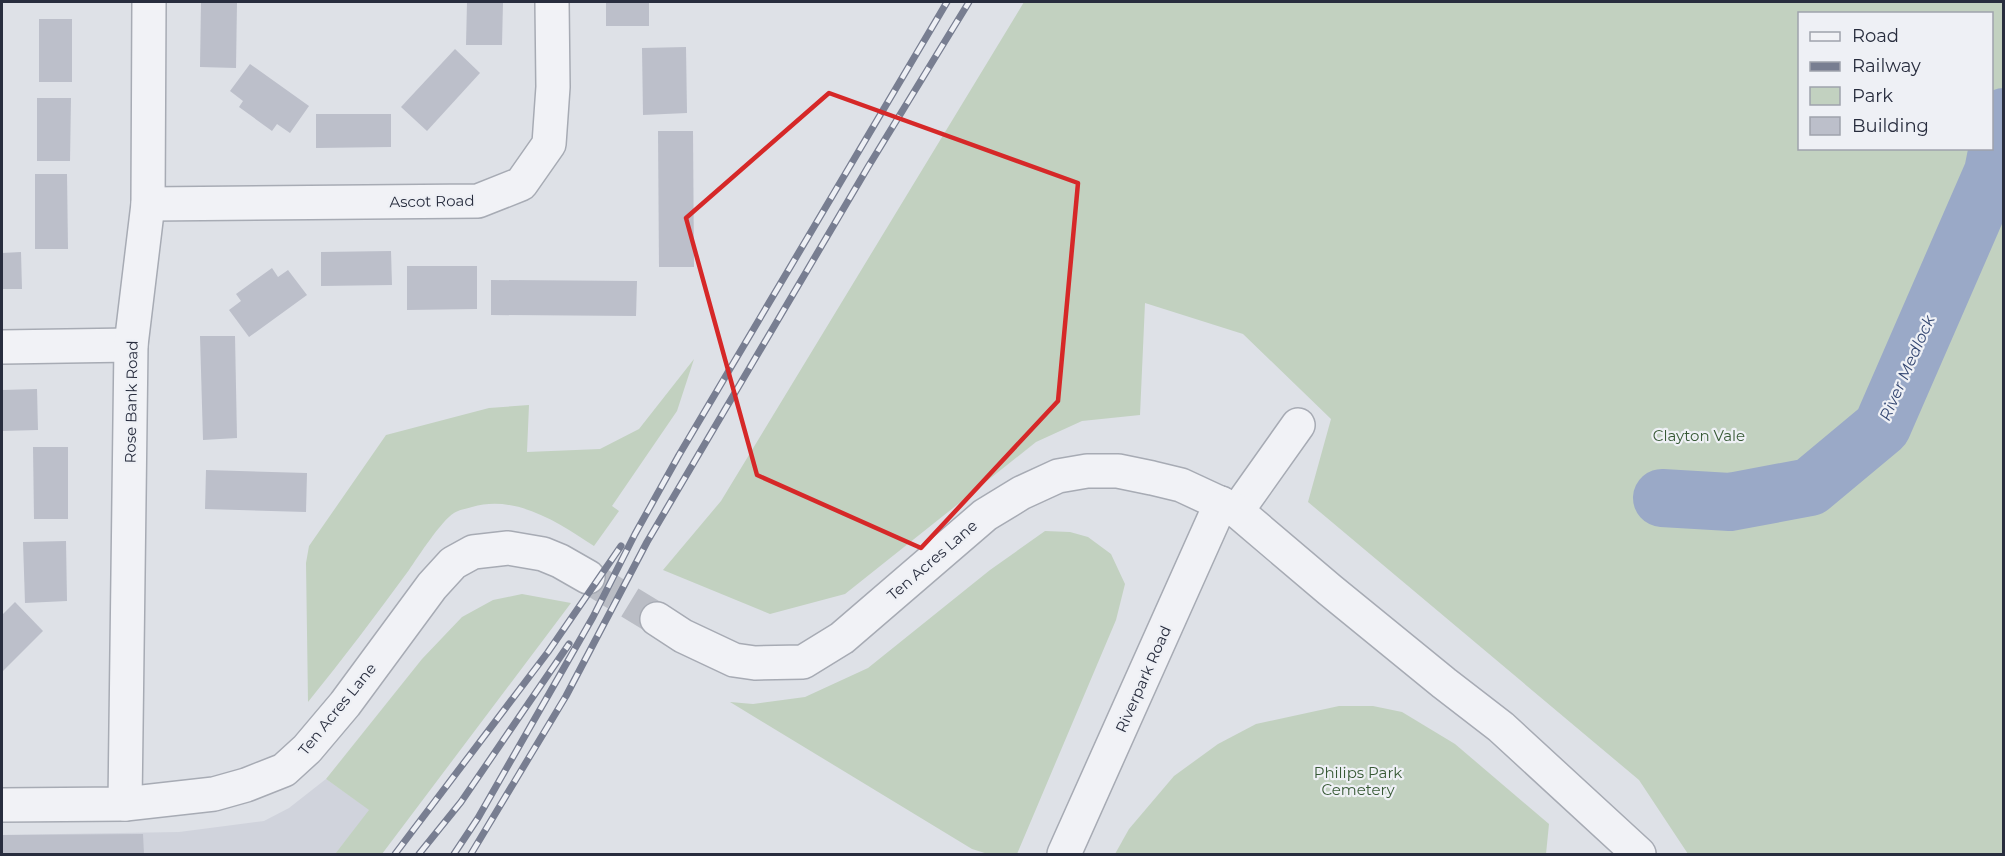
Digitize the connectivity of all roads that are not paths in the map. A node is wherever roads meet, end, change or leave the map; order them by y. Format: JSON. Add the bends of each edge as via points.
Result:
{"nodes":[{"id":1,"x":149,"y":2,"type":"edge"},
{"id":2,"x":552,"y":2,"type":"edge"},
{"id":3,"x":148,"y":204,"type":"junction"},
{"id":4,"x":131,"y":345,"type":"junction"},
{"id":5,"x":2,"y":346,"type":"edge"},
{"id":6,"x":1299,"y":425,"type":"dead end"},
{"id":7,"x":1229,"y":507,"type":"junction"},
{"id":8,"x":588,"y":577,"type":"tunnel mouth"},
{"id":9,"x":657,"y":619,"type":"tunnel mouth"},
{"id":10,"x":125,"y":804,"type":"junction"},
{"id":11,"x":2,"y":805,"type":"edge"},
{"id":12,"x":1064,"y":855,"type":"edge"},
{"id":13,"x":1638,"y":855,"type":"edge"}],
"edges":[{"from":1,"to":3,"type":"street","name":"Rose Bank Road"},
{"from":2,"to":3,"type":"street","name":"Ascot Road","via":[[549,144],[521,184],[478,201]]},
{"from":3,"to":4,"type":"street","name":"Rose Bank Road"},
{"from":4,"to":5,"type":"street"},
{"from":4,"to":10,"type":"street","name":"Rose Bank Road"},
{"from":6,"to":7,"type":"street","name":"Riverpark Road"},
{"from":7,"to":9,"type":"street","name":"Ten Acres Lane","via":[[1181,485],[1118,471],[1058,476],[985,515],[842,638],[803,662],[734,660]]},
{"from":7,"to":12,"type":"street","name":"Riverpark Road"},
{"from":7,"to":13,"type":"street","name":"Ten Acres Lane","via":[[1501,727]]},
{"from":8,"to":10,"type":"street","name":"Ten Acres Lane","via":[[543,554],[508,548],[473,552],[453,563],[432,586],[345,704],[284,770],[214,794]]},
{"from":10,"to":11,"type":"street","name":"Ten Acres Lane"}]}
